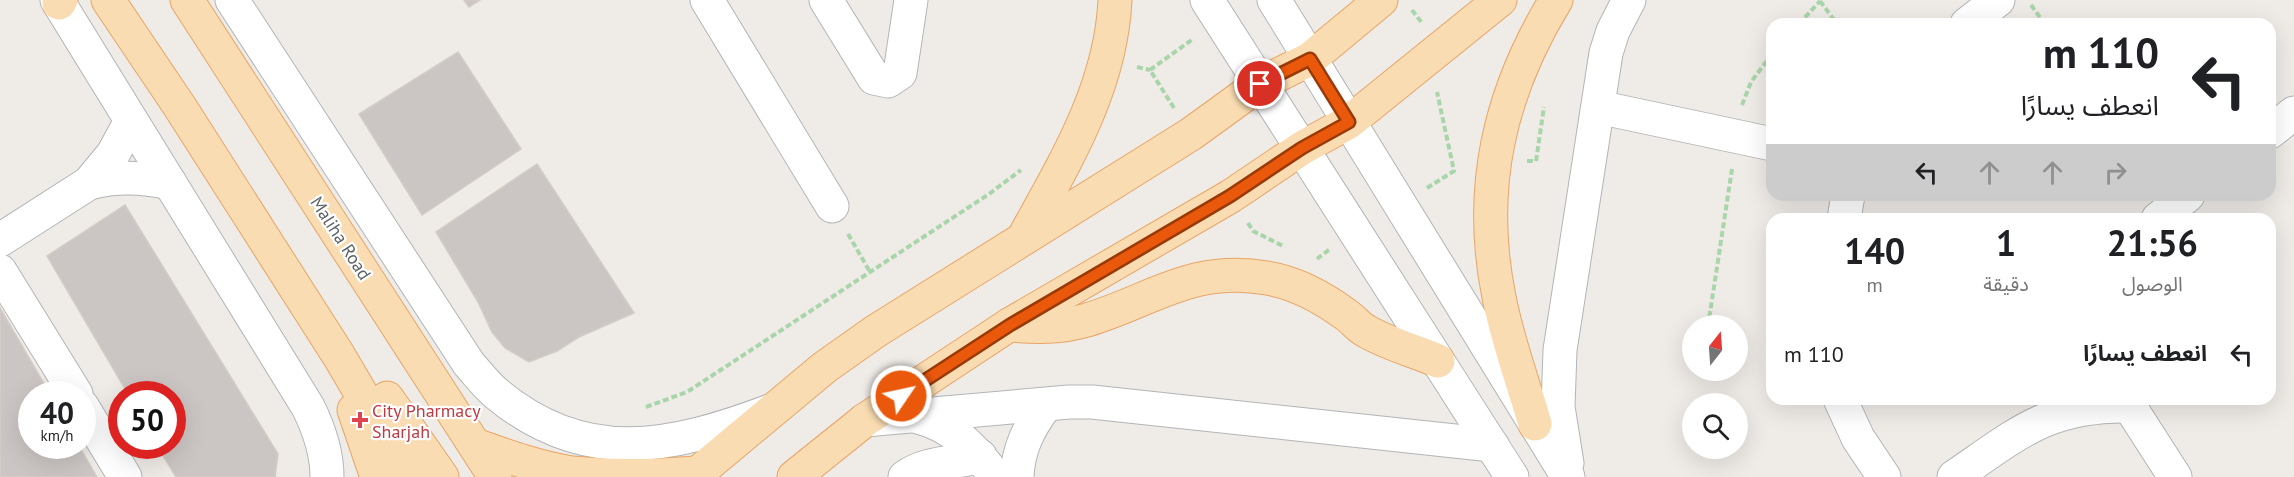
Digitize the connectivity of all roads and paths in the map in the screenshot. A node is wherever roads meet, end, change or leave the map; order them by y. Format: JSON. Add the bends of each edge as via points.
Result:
{"nodes":[{"id":1,"x":108,"y":0,"type":"edge"},
{"id":2,"x":187,"y":0,"type":"edge"},
{"id":3,"x":232,"y":0,"type":"edge"},
{"id":4,"x":707,"y":0,"type":"edge"},
{"id":5,"x":826,"y":0,"type":"edge"},
{"id":6,"x":911,"y":0,"type":"edge"},
{"id":7,"x":1115,"y":0,"type":"edge"},
{"id":8,"x":1207,"y":0,"type":"edge"},
{"id":9,"x":1274,"y":0,"type":"edge"},
{"id":10,"x":1381,"y":0,"type":"edge"},
{"id":11,"x":1500,"y":0,"type":"edge"},
{"id":12,"x":1556,"y":0,"type":"edge"},
{"id":13,"x":1629,"y":0,"type":"edge"},
{"id":14,"x":1998,"y":0,"type":"edge"},
{"id":15,"x":2027,"y":0,"type":"edge"},
{"id":16,"x":59,"y":1,"type":"edge"},
{"id":17,"x":1820,"y":1,"type":"edge"},
{"id":18,"x":1804,"y":18,"type":"edge"},
{"id":19,"x":1833,"y":18,"type":"edge"},
{"id":20,"x":1975,"y":18,"type":"edge"},
{"id":21,"x":2040,"y":18,"type":"edge"},
{"id":22,"x":1310,"y":59,"type":"junction"},
{"id":23,"x":1766,"y":62,"type":"edge"},
{"id":24,"x":1260,"y":84,"type":"junction"},
{"id":25,"x":180,"y":107,"type":"junction"},
{"id":26,"x":1598,"y":107,"type":"junction"},
{"id":27,"x":2294,"y":113,"type":"edge"},
{"id":28,"x":131,"y":121,"type":"junction"},
{"id":29,"x":1349,"y":122,"type":"junction"},
{"id":30,"x":2276,"y":127,"type":"edge"},
{"id":31,"x":1737,"y":137,"type":"junction"},
{"id":32,"x":1766,"y":143,"type":"edge"},
{"id":33,"x":1302,"y":148,"type":"junction"},
{"id":34,"x":1022,"y":168,"type":"dead end"},
{"id":35,"x":89,"y":183,"type":"junction"},
{"id":36,"x":170,"y":183,"type":"junction"},
{"id":37,"x":2180,"y":201,"type":"edge"},
{"id":38,"x":832,"y":206,"type":"joint"},
{"id":39,"x":2166,"y":213,"type":"edge"},
{"id":40,"x":1022,"y":239,"type":"junction"},
{"id":41,"x":0,"y":240,"type":"edge"},
{"id":42,"x":0,"y":271,"type":"edge"},
{"id":43,"x":870,"y":272,"type":"junction"},
{"id":44,"x":1710,"y":315,"type":"edge"},
{"id":45,"x":1010,"y":325,"type":"junction"},
{"id":46,"x":339,"y":356,"type":"junction"},
{"id":47,"x":1438,"y":361,"type":"junction"},
{"id":48,"x":68,"y":381,"type":"edge"},
{"id":49,"x":1046,"y":405,"type":"junction"},
{"id":50,"x":1843,"y":405,"type":"edge"},
{"id":51,"x":2110,"y":405,"type":"edge"},
{"id":52,"x":2127,"y":405,"type":"edge"},
{"id":53,"x":636,"y":408,"type":"dead end"},
{"id":54,"x":774,"y":410,"type":"junction"},
{"id":55,"x":904,"y":416,"type":"junction"},
{"id":56,"x":865,"y":420,"type":"junction"},
{"id":57,"x":1535,"y":424,"type":"junction"},
{"id":58,"x":96,"y":429,"type":"edge"},
{"id":59,"x":1492,"y":444,"type":"junction"},
{"id":60,"x":475,"y":445,"type":"junction"},
{"id":61,"x":988,"y":467,"type":"edge"},
{"id":62,"x":695,"y":475,"type":"edge"},
{"id":63,"x":125,"y":477,"type":"edge"},
{"id":64,"x":327,"y":477,"type":"edge"},
{"id":65,"x":377,"y":477,"type":"edge"},
{"id":66,"x":410,"y":477,"type":"edge"},
{"id":67,"x":442,"y":477,"type":"edge"},
{"id":68,"x":495,"y":477,"type":"edge"},
{"id":69,"x":794,"y":477,"type":"edge"},
{"id":70,"x":905,"y":477,"type":"edge"},
{"id":71,"x":1017,"y":477,"type":"edge"},
{"id":72,"x":1512,"y":477,"type":"edge"},
{"id":73,"x":1568,"y":477,"type":"edge"},
{"id":74,"x":1884,"y":477,"type":"edge"},
{"id":75,"x":1954,"y":477,"type":"edge"},
{"id":76,"x":2175,"y":477,"type":"edge"}],
"edges":[{"from":1,"to":25,"type":"main road"},
{"from":2,"to":60,"type":"main road","name":"Maliha Road"},
{"from":3,"to":54,"type":"street","via":[[469,364],[496,394],[536,422],[576,439],[619,445],[658,443],[698,434]]},
{"from":4,"to":38,"type":"street"},
{"from":5,"to":6,"type":"street","via":[[874,78],[888,81],[900,73]]},
{"from":7,"to":40,"type":"main road","via":[[1107,58],[1095,99]]},
{"from":8,"to":24,"type":"street"},
{"from":9,"to":22,"type":"street"},
{"from":10,"to":22,"type":"main road"},
{"from":11,"to":29,"type":"main road"},
{"from":12,"to":57,"type":"main road","via":[[1531,44],[1508,100],[1494,160],[1490,206],[1499,298]]},
{"from":13,"to":26,"type":"street","via":[[1606,53]]},
{"from":14,"to":20,"type":"street"},
{"from":15,"to":21,"type":"path"},
{"from":16,"to":28,"type":"street"},
{"from":17,"to":18,"type":"path"},
{"from":17,"to":19,"type":"path"},
{"from":22,"to":24,"type":"main road"},
{"from":22,"to":29,"type":"street"},
{"from":23,"to":31,"type":"path","via":[[1743,100]]},
{"from":24,"to":33,"type":"street"},
{"from":24,"to":40,"type":"main road","via":[[1191,134]]},
{"from":25,"to":46,"type":"main road"},
{"from":25,"to":67,"type":"main road","via":[[219,142]]},
{"from":26,"to":31,"type":"street"},
{"from":26,"to":73,"type":"street","via":[[1559,360],[1558,407]]},
{"from":27,"to":30,"type":"street"},
{"from":28,"to":35,"type":"street","via":[[114,154]]},
{"from":28,"to":36,"type":"street"},
{"from":29,"to":33,"type":"main road"},
{"from":29,"to":57,"type":"street"},
{"from":31,"to":32,"type":"street"},
{"from":31,"to":44,"type":"path"},
{"from":33,"to":45,"type":"main road","via":[[1230,196]]},
{"from":33,"to":47,"type":"street"},
{"from":34,"to":43,"type":"path"},
{"from":35,"to":36,"type":"street","via":[[129,177]]},
{"from":35,"to":41,"type":"street"},
{"from":36,"to":64,"type":"street","via":[[308,407],[325,451]]},
{"from":37,"to":39,"type":"street"},
{"from":38,"to":43,"type":"path"},
{"from":40,"to":54,"type":"main road","via":[[876,331]]},
{"from":42,"to":48,"type":"street"},
{"from":43,"to":53,"type":"path","via":[[687,392]]},
{"from":45,"to":47,"type":"main road","via":[[1035,327],[1077,322],[1194,279],[1266,278],[1310,292],[1365,331]]},
{"from":45,"to":56,"type":"main road"},
{"from":46,"to":65,"type":"main road"},
{"from":46,"to":66,"type":"main road"},
{"from":47,"to":59,"type":"street"},
{"from":49,"to":55,"type":"street"},
{"from":49,"to":59,"type":"street","via":[[1116,403]]},
{"from":49,"to":71,"type":"street","via":[[1023,443]]},
{"from":50,"to":74,"type":"street","via":[[1858,438]]},
{"from":51,"to":75,"type":"street","via":[[2054,416],[2031,425]]},
{"from":52,"to":76,"type":"street"},
{"from":54,"to":62,"type":"main road"},
{"from":55,"to":56,"type":"street"},
{"from":55,"to":61,"type":"street","via":[[947,427]]},
{"from":56,"to":69,"type":"main road"},
{"from":57,"to":73,"type":"street"},
{"from":58,"to":63,"type":"street"},
{"from":59,"to":72,"type":"street"},
{"from":60,"to":62,"type":"main road","via":[[572,473]]},
{"from":60,"to":68,"type":"main road","name":"Maliha Road"},
{"from":61,"to":70,"type":"street","via":[[958,462],[933,464]]}]}
